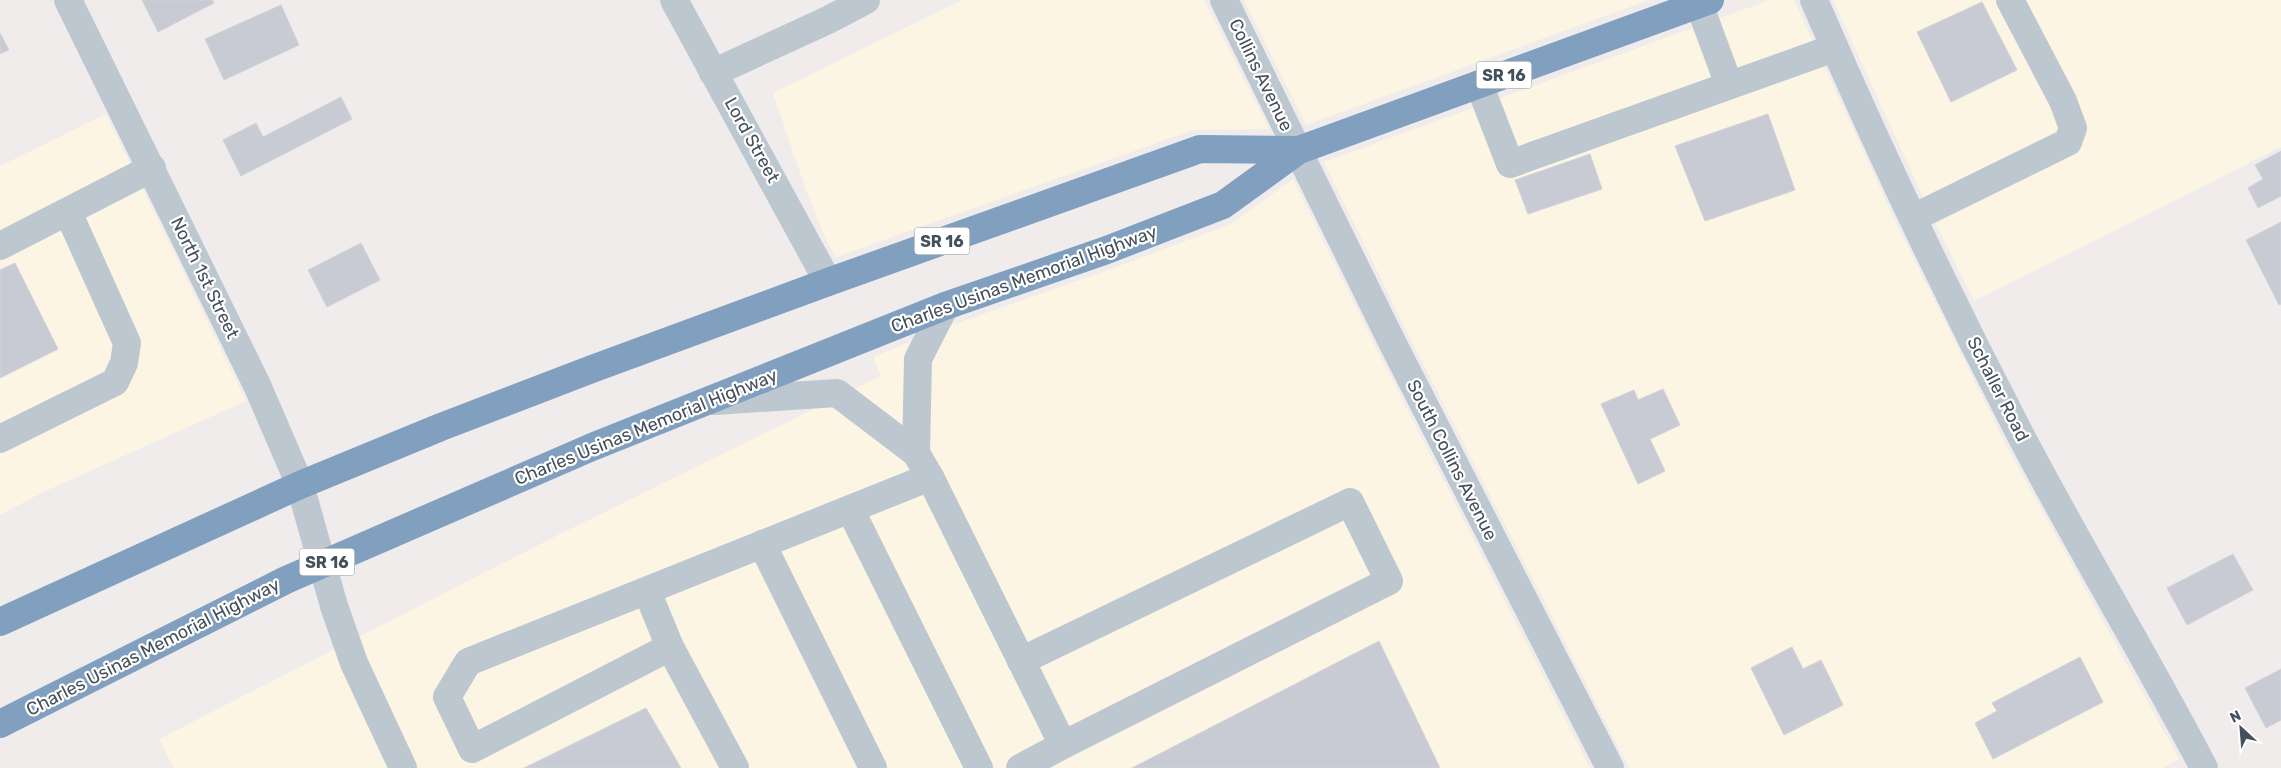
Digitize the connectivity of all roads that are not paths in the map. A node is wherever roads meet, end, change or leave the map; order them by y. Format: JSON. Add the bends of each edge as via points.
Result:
{"nodes":[{"id":1,"x":68,"y":0,"type":"edge"},
{"id":2,"x":674,"y":0,"type":"edge"},
{"id":3,"x":866,"y":0,"type":"edge"},
{"id":4,"x":1224,"y":0,"type":"edge"},
{"id":5,"x":1814,"y":0,"type":"edge"},
{"id":6,"x":2010,"y":0,"type":"edge"},
{"id":7,"x":1705,"y":2,"type":"edge"},
{"id":8,"x":1834,"y":48,"type":"junction"},
{"id":9,"x":714,"y":72,"type":"junction"},
{"id":10,"x":1479,"y":84,"type":"junction"},
{"id":11,"x":1729,"y":86,"type":"junction"},
{"id":12,"x":1299,"y":150,"type":"junction"},
{"id":13,"x":152,"y":168,"type":"junction"},
{"id":14,"x":68,"y":212,"type":"junction"},
{"id":15,"x":1913,"y":218,"type":"junction"},
{"id":16,"x":0,"y":246,"type":"edge"},
{"id":17,"x":828,"y":282,"type":"junction"},
{"id":18,"x":945,"y":306,"type":"junction"},
{"id":19,"x":704,"y":401,"type":"junction"},
{"id":20,"x":0,"y":439,"type":"edge"},
{"id":21,"x":916,"y":453,"type":"junction"},
{"id":22,"x":930,"y":477,"type":"junction"},
{"id":23,"x":300,"y":485,"type":"junction"},
{"id":24,"x":850,"y":510,"type":"junction"},
{"id":25,"x":762,"y":544,"type":"junction"},
{"id":26,"x":324,"y":563,"type":"junction"},
{"id":27,"x":647,"y":591,"type":"junction"},
{"id":28,"x":0,"y":622,"type":"edge"},
{"id":29,"x":670,"y":647,"type":"junction"},
{"id":30,"x":1021,"y":661,"type":"junction"},
{"id":31,"x":0,"y":724,"type":"edge"},
{"id":32,"x":1063,"y":746,"type":"junction"},
{"id":33,"x":403,"y":768,"type":"edge"},
{"id":34,"x":735,"y":768,"type":"edge"},
{"id":35,"x":873,"y":768,"type":"edge"},
{"id":36,"x":979,"y":768,"type":"edge"},
{"id":37,"x":1020,"y":768,"type":"edge"},
{"id":38,"x":1610,"y":768,"type":"edge"},
{"id":39,"x":2204,"y":768,"type":"edge"}],
"edges":[{"from":1,"to":13,"type":"street","name":"North 1st Street"},
{"from":2,"to":9,"type":"street","name":"Lord Street"},
{"from":3,"to":9,"type":"street"},
{"from":4,"to":12,"type":"street","name":"Collins Avenue"},
{"from":5,"to":8,"type":"street","name":"Schaller Road"},
{"from":6,"to":15,"type":"street","via":[[2064,101],[2074,128],[2068,142]]},
{"from":7,"to":10,"type":"highway","name":"Charles Usinas Memorial Highway","number":"SR 16"},
{"from":7,"to":11,"type":"street"},
{"from":8,"to":11,"type":"street"},
{"from":8,"to":15,"type":"street","name":"Schaller Road"},
{"from":9,"to":17,"type":"street","name":"Lord Street"},
{"from":10,"to":11,"type":"street","via":[[1510,164]]},
{"from":10,"to":12,"type":"highway","name":"Charles Usinas Memorial Highway","number":"SR 16"},
{"from":12,"to":17,"type":"highway","name":"Charles Usinas Memorial Highway","number":"SR 16","via":[[1200,149]]},
{"from":12,"to":18,"type":"highway","name":"Charles Usinas Memorial Highway","number":"SR 16","via":[[1223,205],[1104,251]]},
{"from":12,"to":38,"type":"street","name":"South Collins Avenue","via":[[1393,344]]},
{"from":13,"to":14,"type":"street"},
{"from":13,"to":23,"type":"street","name":"North 1st Street","via":[[257,385]]},
{"from":14,"to":16,"type":"street"},
{"from":14,"to":20,"type":"street","via":[[126,343],[124,363],[115,382]]},
{"from":15,"to":39,"type":"street","name":"Schaller Road","via":[[2021,435]]},
{"from":17,"to":23,"type":"highway","name":"Charles Usinas Memorial Highway","number":"SR 16","via":[[583,372]]},
{"from":18,"to":19,"type":"highway","name":"Charles Usinas Memorial Highway","number":"SR 16"},
{"from":18,"to":21,"type":"street","via":[[918,358]]},
{"from":19,"to":21,"type":"street","via":[[837,394]]},
{"from":19,"to":26,"type":"highway","name":"Charles Usinas Memorial Highway","number":"SR 16"},
{"from":21,"to":22,"type":"street"},
{"from":22,"to":24,"type":"street"},
{"from":22,"to":30,"type":"street"},
{"from":23,"to":26,"type":"street","name":"North 1st Street"},
{"from":23,"to":28,"type":"highway","name":"Charles Usinas Memorial Highway","number":"SR 16"},
{"from":24,"to":25,"type":"street"},
{"from":24,"to":36,"type":"street"},
{"from":25,"to":27,"type":"street"},
{"from":25,"to":35,"type":"street"},
{"from":26,"to":31,"type":"highway","name":"Charles Usinas Memorial Highway","number":"SR 16"},
{"from":26,"to":33,"type":"street","name":"North 1st Street","via":[[334,606],[354,663]]},
{"from":27,"to":29,"type":"street"},
{"from":27,"to":29,"type":"street","via":[[468,662],[447,697],[472,749]]},
{"from":29,"to":34,"type":"street"},
{"from":30,"to":32,"type":"street"},
{"from":30,"to":32,"type":"street","via":[[1350,502],[1389,581]]},
{"from":32,"to":37,"type":"street"}]}
